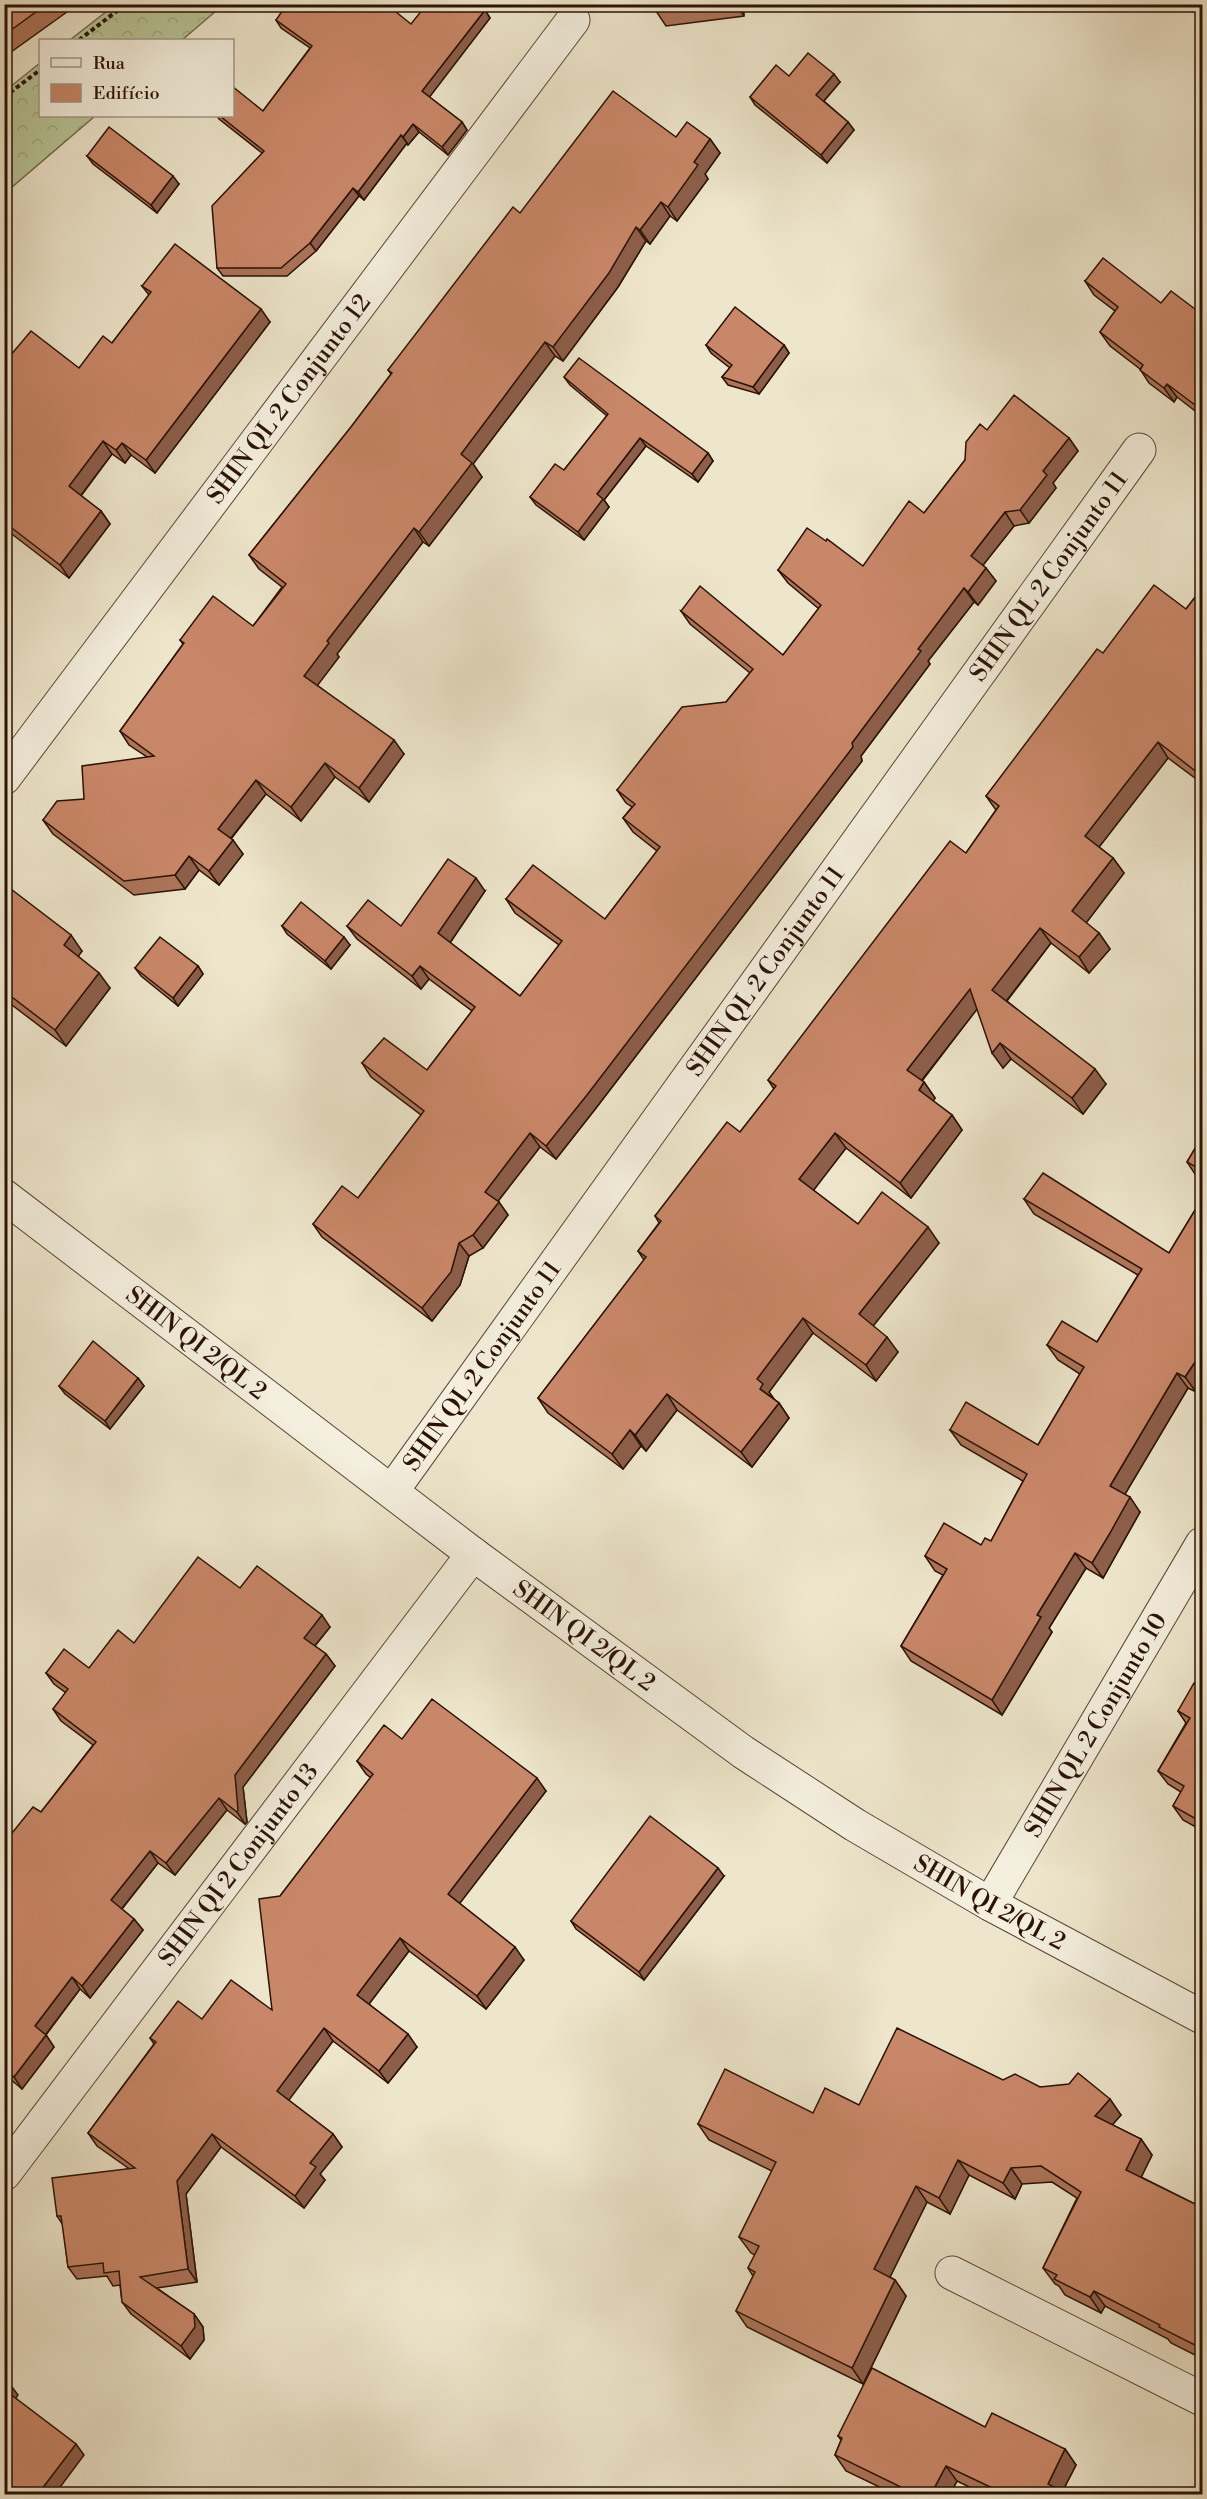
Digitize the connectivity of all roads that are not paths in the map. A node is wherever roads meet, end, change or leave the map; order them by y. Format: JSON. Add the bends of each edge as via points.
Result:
{"nodes":[{"id":1,"x":573,"y":20,"type":"dead end"},
{"id":2,"x":1139,"y":450,"type":"dead end"},
{"id":3,"x":4,"y":778,"type":"edge"},
{"id":4,"x":4,"y":1196,"type":"edge"},
{"id":5,"x":393,"y":1491,"type":"junction"},
{"id":6,"x":1203,"y":1544,"type":"edge"},
{"id":7,"x":473,"y":1554,"type":"junction"},
{"id":8,"x":990,"y":1904,"type":"junction"},
{"id":9,"x":1203,"y":2017,"type":"edge"},
{"id":10,"x":4,"y":2174,"type":"edge"},
{"id":11,"x":952,"y":2273,"type":"dead end"},
{"id":12,"x":1203,"y":2398,"type":"edge"}],
"edges":[{"from":1,"to":3,"type":"street","name":"SHIN QL 2 Conjunto 12"},
{"from":2,"to":5,"type":"street","name":"SHIN QL 2 Conjunto 11"},
{"from":4,"to":5,"type":"street","name":"SHIN QI 2/QL 2"},
{"from":5,"to":7,"type":"street","name":"SHIN QI 2/QL 2"},
{"from":6,"to":8,"type":"street","name":"SHIN QL 2 Conjunto 10"},
{"from":7,"to":8,"type":"street","name":"SHIN QI 2/QL 2","via":[[743,1752],[855,1825]]},
{"from":7,"to":10,"type":"street","name":"SHIN QI 2 Conjunto 13"},
{"from":8,"to":9,"type":"street","name":"SHIN QI 2/QL 2"},
{"from":11,"to":12,"type":"street"}]}
